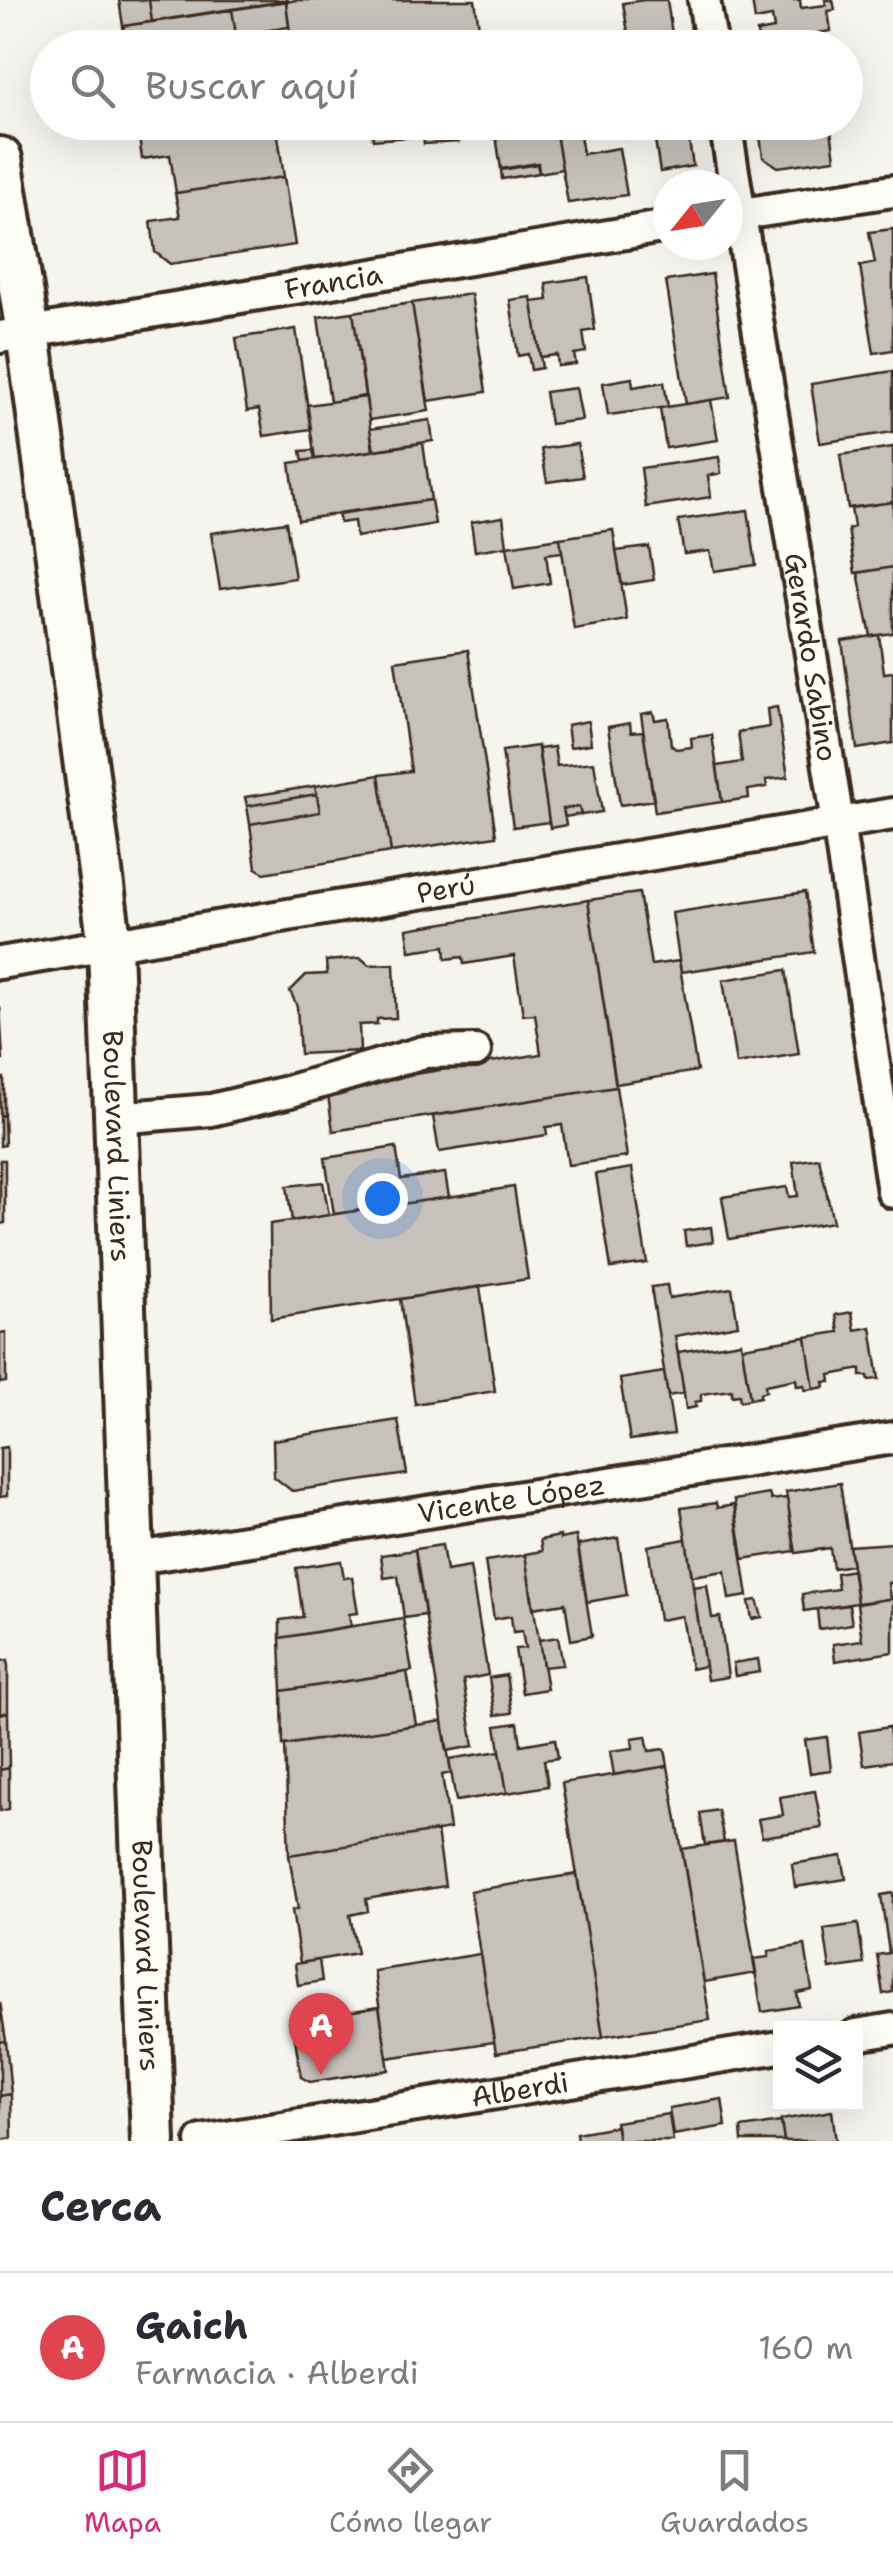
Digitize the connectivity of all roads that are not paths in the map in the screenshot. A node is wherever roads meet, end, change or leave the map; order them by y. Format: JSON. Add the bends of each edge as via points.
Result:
{"nodes":[{"id":1,"x":704,"y":0,"type":"edge"},
{"id":2,"x":709,"y":30,"type":"edge"},
{"id":3,"x":727,"y":140,"type":"edge"},
{"id":4,"x":0,"y":159,"type":"edge"},
{"id":5,"x":730,"y":170,"type":"edge"},
{"id":6,"x":893,"y":191,"type":"edge"},
{"id":7,"x":743,"y":214,"type":"edge"},
{"id":8,"x":653,"y":228,"type":"edge"},
{"id":9,"x":742,"y":260,"type":"edge"},
{"id":10,"x":14,"y":335,"type":"edge"},
{"id":11,"x":893,"y":814,"type":"edge"},
{"id":12,"x":838,"y":822,"type":"junction"},
{"id":13,"x":110,"y":946,"type":"junction"},
{"id":14,"x":0,"y":963,"type":"edge"},
{"id":15,"x":475,"y":1051,"type":"dead end"},
{"id":16,"x":116,"y":1118,"type":"junction"},
{"id":17,"x":893,"y":1192,"type":"edge"},
{"id":18,"x":893,"y":1438,"type":"edge"},
{"id":19,"x":130,"y":1560,"type":"junction"},
{"id":20,"x":893,"y":2028,"type":"edge"},
{"id":21,"x":863,"y":2034,"type":"edge"},
{"id":22,"x":773,"y":2048,"type":"edge"},
{"id":23,"x":153,"y":2141,"type":"edge"},
{"id":24,"x":202,"y":2141,"type":"edge"}],
"edges":[{"from":1,"to":2,"type":"street"},
{"from":3,"to":5,"type":"street","name":"Gerardo Sabino"},
{"from":4,"to":10,"type":"main road","name":"Boulevard Liniers"},
{"from":6,"to":7,"type":"street"},
{"from":8,"to":10,"type":"street","name":"Francia"},
{"from":9,"to":12,"type":"street","name":"Gerardo Sabino"},
{"from":10,"to":13,"type":"main road","name":"Boulevard Liniers"},
{"from":11,"to":12,"type":"street","name":"Perú"},
{"from":12,"to":13,"type":"street","name":"Perú"},
{"from":12,"to":17,"type":"street","name":"Gerardo Sabino"},
{"from":13,"to":14,"type":"street","name":"Perú"},
{"from":13,"to":16,"type":"main road","name":"Boulevard Liniers"},
{"from":15,"to":16,"type":"street","via":[[424,1052],[211,1110]]},
{"from":16,"to":19,"type":"main road","name":"Boulevard Liniers"},
{"from":18,"to":19,"type":"street","name":"Vicente López"},
{"from":19,"to":23,"type":"main road","name":"Boulevard Liniers"},
{"from":20,"to":21,"type":"street"},
{"from":22,"to":24,"type":"street","name":"Alberdi"}]}
